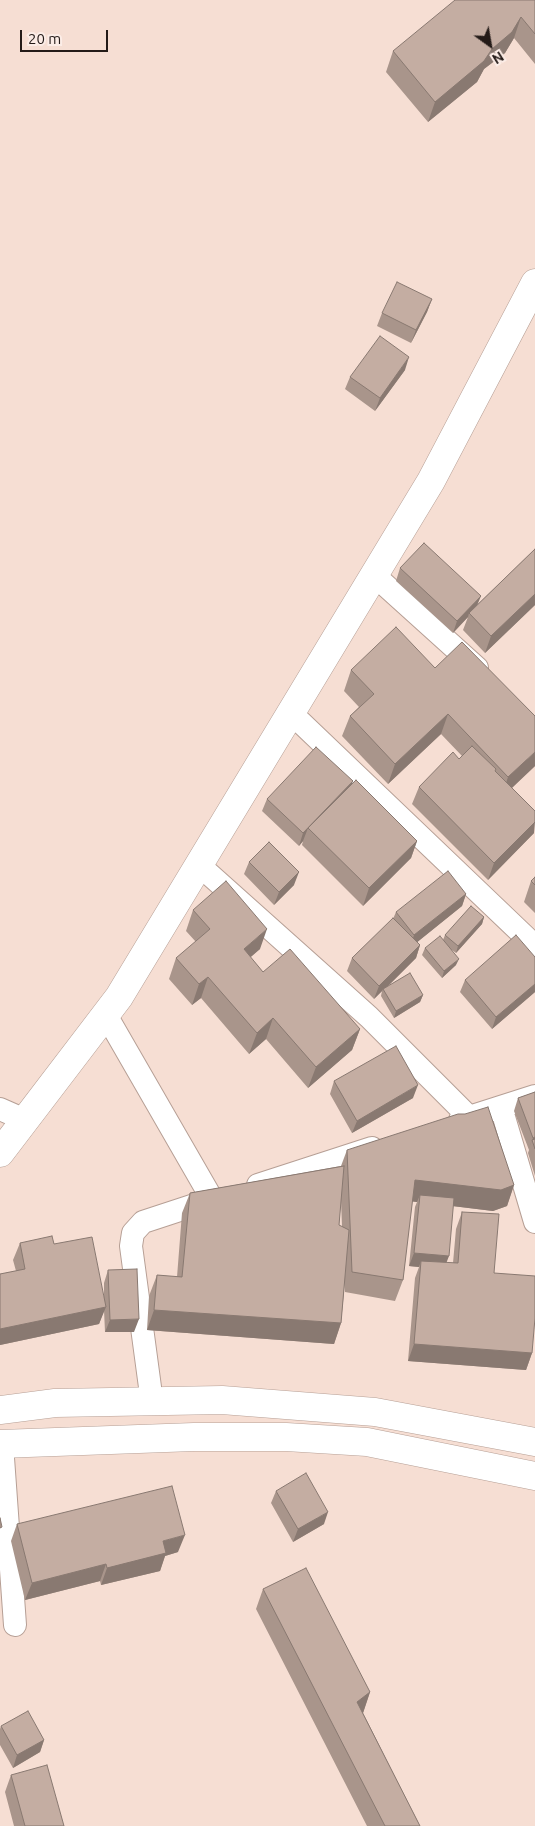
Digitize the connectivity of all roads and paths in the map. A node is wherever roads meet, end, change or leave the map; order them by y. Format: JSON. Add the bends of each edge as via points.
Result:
{"nodes":[{"id":1,"x":535,"y":283,"type":"edge"},
{"id":2,"x":374,"y":575,"type":"junction"},
{"id":3,"x":491,"y":681,"type":"edge"},
{"id":4,"x":291,"y":713,"type":"junction"},
{"id":5,"x":199,"y":865,"type":"junction"},
{"id":6,"x":535,"y":946,"type":"edge"},
{"id":7,"x":106,"y":1015,"type":"junction"},
{"id":8,"x":535,"y":1096,"type":"edge"},
{"id":9,"x":501,"y":1107,"type":"junction"},
{"id":10,"x":0,"y":1109,"type":"edge"},
{"id":11,"x":469,"y":1117,"type":"junction"},
{"id":12,"x":24,"y":1120,"type":"junction"},
{"id":13,"x":441,"y":1126,"type":"edge"},
{"id":14,"x":395,"y":1141,"type":"edge"},
{"id":15,"x":0,"y":1153,"type":"edge"},
{"id":16,"x":228,"y":1194,"type":"junction"},
{"id":17,"x":535,"y":1222,"type":"edge"},
{"id":18,"x":152,"y":1402,"type":"junction"},
{"id":19,"x":0,"y":1410,"type":"edge"},
{"id":20,"x":535,"y":1442,"type":"edge"},
{"id":21,"x":1,"y":1444,"type":"edge"},
{"id":22,"x":535,"y":1476,"type":"edge"},
{"id":23,"x":15,"y":1625,"type":"dead end"}],
"edges":[{"from":1,"to":2,"type":"main road","via":[[430,481]]},
{"from":2,"to":3,"type":"street"},
{"from":2,"to":4,"type":"main road"},
{"from":4,"to":5,"type":"main road"},
{"from":4,"to":6,"type":"street"},
{"from":5,"to":7,"type":"main road"},
{"from":5,"to":11,"type":"street","via":[[369,1017]]},
{"from":7,"to":12,"type":"main road"},
{"from":7,"to":16,"type":"street"},
{"from":8,"to":9,"type":"street"},
{"from":9,"to":11,"type":"street"},
{"from":9,"to":17,"type":"street"},
{"from":10,"to":12,"type":"street"},
{"from":11,"to":13,"type":"street"},
{"from":12,"to":15,"type":"main road"},
{"from":14,"to":16,"type":"street"},
{"from":16,"to":18,"type":"street","via":[[143,1222],[133,1233],[131,1246]]},
{"from":18,"to":19,"type":"main road","via":[[55,1403]]},
{"from":18,"to":20,"type":"main road","via":[[222,1400],[375,1412]]},
{"from":21,"to":22,"type":"main road","via":[[286,1437],[367,1442]]},
{"from":21,"to":23,"type":"street"}]}
